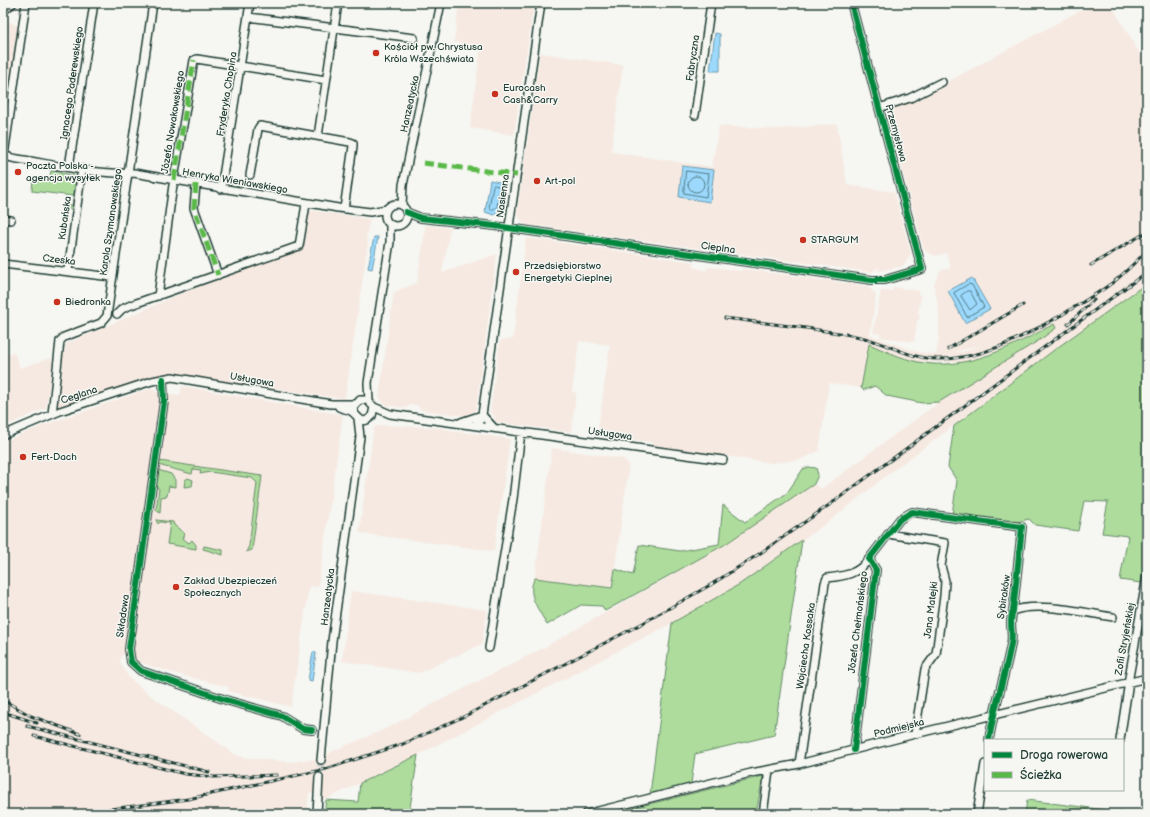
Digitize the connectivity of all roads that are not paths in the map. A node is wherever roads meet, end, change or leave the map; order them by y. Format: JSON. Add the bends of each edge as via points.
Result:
{"nodes":[{"id":1,"x":13,"y":3,"type":"edge"},
{"id":2,"x":26,"y":3,"type":"edge"},
{"id":3,"x":94,"y":3,"type":"edge"},
{"id":4,"x":152,"y":3,"type":"edge"},
{"id":5,"x":250,"y":3,"type":"edge"},
{"id":6,"x":338,"y":3,"type":"edge"},
{"id":7,"x":441,"y":3,"type":"edge"},
{"id":8,"x":540,"y":3,"type":"edge"},
{"id":9,"x":711,"y":3,"type":"edge"},
{"id":10,"x":851,"y":3,"type":"edge"},
{"id":11,"x":3,"y":11,"type":"edge"},
{"id":12,"x":248,"y":16,"type":"junction"},
{"id":13,"x":335,"y":29,"type":"junction"},
{"id":14,"x":414,"y":38,"type":"dead end"},
{"id":15,"x":242,"y":66,"type":"junction"},
{"id":16,"x":326,"y":80,"type":"junction"},
{"id":17,"x":942,"y":82,"type":"dead end"},
{"id":18,"x":879,"y":108,"type":"junction"},
{"id":19,"x":695,"y":115,"type":"dead end"},
{"id":20,"x":318,"y":136,"type":"junction"},
{"id":21,"x":4,"y":155,"type":"edge"},
{"id":22,"x":69,"y":167,"type":"junction"},
{"id":23,"x":82,"y":169,"type":"junction"},
{"id":24,"x":128,"y":174,"type":"junction"},
{"id":25,"x":250,"y":175,"type":"dead end"},
{"id":26,"x":174,"y":180,"type":"junction"},
{"id":27,"x":196,"y":184,"type":"junction"},
{"id":28,"x":402,"y":185,"type":"junction"},
{"id":29,"x":221,"y":189,"type":"junction"},
{"id":30,"x":306,"y":204,"type":"junction"},
{"id":31,"x":390,"y":207,"type":"junction"},
{"id":32,"x":344,"y":209,"type":"junction"},
{"id":33,"x":404,"y":209,"type":"junction"},
{"id":34,"x":370,"y":212,"type":"junction"},
{"id":35,"x":421,"y":218,"type":"junction"},
{"id":36,"x":3,"y":220,"type":"edge"},
{"id":37,"x":12,"y":220,"type":"dead end"},
{"id":38,"x":388,"y":221,"type":"junction"},
{"id":39,"x":405,"y":221,"type":"junction"},
{"id":40,"x":398,"y":226,"type":"junction"},
{"id":41,"x":509,"y":228,"type":"junction"},
{"id":42,"x":390,"y":242,"type":"junction"},
{"id":43,"x":3,"y":264,"type":"edge"},
{"id":44,"x":922,"y":269,"type":"joint"},
{"id":45,"x":68,"y":271,"type":"junction"},
{"id":46,"x":113,"y":275,"type":"junction"},
{"id":47,"x":218,"y":276,"type":"junction"},
{"id":48,"x":158,"y":296,"type":"junction"},
{"id":49,"x":117,"y":314,"type":"dead end"},
{"id":50,"x":163,"y":379,"type":"junction"},
{"id":51,"x":368,"y":384,"type":"junction"},
{"id":52,"x":358,"y":402,"type":"junction"},
{"id":53,"x":371,"y":404,"type":"junction"},
{"id":54,"x":337,"y":405,"type":"junction"},
{"id":55,"x":52,"y":414,"type":"junction"},
{"id":56,"x":390,"y":414,"type":"junction"},
{"id":57,"x":482,"y":415,"type":"junction"},
{"id":58,"x":356,"y":416,"type":"junction"},
{"id":59,"x":370,"y":418,"type":"junction"},
{"id":60,"x":458,"y":423,"type":"junction"},
{"id":61,"x":475,"y":425,"type":"junction"},
{"id":62,"x":494,"y":428,"type":"junction"},
{"id":63,"x":521,"y":432,"type":"junction"},
{"id":64,"x":3,"y":435,"type":"edge"},
{"id":65,"x":360,"y":437,"type":"junction"},
{"id":66,"x":723,"y":460,"type":"dead end"},
{"id":67,"x":954,"y":518,"type":"joint"},
{"id":68,"x":888,"y":534,"type":"junction"},
{"id":69,"x":869,"y":559,"type":"junction"},
{"id":70,"x":1147,"y":576,"type":"edge"},
{"id":71,"x":1013,"y":611,"type":"junction"},
{"id":72,"x":1112,"y":617,"type":"dead end"},
{"id":73,"x":489,"y":648,"type":"dead end"},
{"id":74,"x":1147,"y":678,"type":"edge"},
{"id":75,"x":1128,"y":683,"type":"junction"},
{"id":76,"x":993,"y":716,"type":"junction"},
{"id":77,"x":312,"y":730,"type":"dead end"},
{"id":78,"x":915,"y":734,"type":"junction"},
{"id":79,"x":989,"y":739,"type":"edge"},
{"id":80,"x":1120,"y":739,"type":"edge"},
{"id":81,"x":854,"y":750,"type":"junction"},
{"id":82,"x":321,"y":760,"type":"tunnel mouth"},
{"id":83,"x":799,"y":764,"type":"junction"},
{"id":84,"x":769,"y":770,"type":"junction"},
{"id":85,"x":984,"y":770,"type":"edge"},
{"id":86,"x":320,"y":777,"type":"tunnel mouth"},
{"id":87,"x":317,"y":814,"type":"edge"},
{"id":88,"x":586,"y":814,"type":"edge"},
{"id":89,"x":763,"y":814,"type":"edge"},
{"id":90,"x":977,"y":814,"type":"edge"}],
"edges":[{"from":1,"to":11,"type":"street"},
{"from":2,"to":21,"type":"street"},
{"from":3,"to":22,"type":"street","name":"Ignacego Paderewskiego"},
{"from":4,"to":24,"type":"street","name":"Karola Szymanowskiego"},
{"from":5,"to":12,"type":"street","name":"Fryderyka Chopina"},
{"from":6,"to":13,"type":"street"},
{"from":7,"to":28,"type":"street","name":"Hanzeatycka"},
{"from":8,"to":41,"type":"street","name":"Nasienna"},
{"from":9,"to":19,"type":"street","name":"Fabryczna"},
{"from":10,"to":18,"type":"street","name":"Przemysłowa"},
{"from":12,"to":13,"type":"street"},
{"from":12,"to":15,"type":"street","name":"Fryderyka Chopina"},
{"from":13,"to":14,"type":"street"},
{"from":13,"to":16,"type":"street"},
{"from":15,"to":16,"type":"street","name":"Józefa Nowakowskiego"},
{"from":15,"to":26,"type":"street","name":"Józefa Nowakowskiego","via":[[194,60]]},
{"from":15,"to":29,"type":"street","name":"Fryderyka Chopina"},
{"from":16,"to":20,"type":"street"},
{"from":17,"to":18,"type":"street","via":[[910,98]]},
{"from":18,"to":44,"type":"street","name":"Przemysłowa"},
{"from":20,"to":25,"type":"street","via":[[260,126]]},
{"from":20,"to":32,"type":"street","via":[[353,143]]},
{"from":21,"to":22,"type":"street","name":"Henryka Wieniawskiego"},
{"from":22,"to":23,"type":"street","name":"Henryka Wieniawskiego"},
{"from":23,"to":24,"type":"street","name":"Henryka Wieniawskiego"},
{"from":23,"to":45,"type":"street","name":"Kubańska"},
{"from":24,"to":26,"type":"street","name":"Henryka Wieniawskiego"},
{"from":24,"to":46,"type":"street","name":"Karola Szymanowskiego"},
{"from":26,"to":27,"type":"street","name":"Henryka Wieniawskiego"},
{"from":26,"to":48,"type":"street","name":"Józefa Nowakowskiego"},
{"from":27,"to":29,"type":"street","name":"Henryka Wieniawskiego"},
{"from":27,"to":47,"type":"street","via":[[194,208]]},
{"from":28,"to":31,"type":"street","name":"Hanzeatycka"},
{"from":28,"to":33,"type":"street","name":"Hanzeatycka"},
{"from":29,"to":30,"type":"street","name":"Henryka Wieniawskiego"},
{"from":30,"to":32,"type":"street","name":"Henryka Wieniawskiego"},
{"from":30,"to":47,"type":"street","via":[[299,246]]},
{"from":31,"to":33,"type":"street","name":"Henryka Wieniawskiego"},
{"from":31,"to":34,"type":"street","name":"Henryka Wieniawskiego"},
{"from":31,"to":38,"type":"street","name":"Hanzeatycka"},
{"from":32,"to":34,"type":"street","name":"Henryka Wieniawskiego"},
{"from":33,"to":35,"type":"street"},
{"from":33,"to":39,"type":"street","name":"Hanzeatycka"},
{"from":34,"to":38,"type":"street","name":"Henryka Wieniawskiego"},
{"from":35,"to":39,"type":"street"},
{"from":35,"to":41,"type":"street"},
{"from":36,"to":37,"type":"street"},
{"from":38,"to":40,"type":"street","name":"Henryka Wieniawskiego"},
{"from":38,"to":42,"type":"street"},
{"from":39,"to":40,"type":"street"},
{"from":40,"to":42,"type":"street"},
{"from":41,"to":44,"type":"street","name":"Cieplna","via":[[872,280],[885,280]]},
{"from":41,"to":57,"type":"street","name":"Nasienna"},
{"from":42,"to":51,"type":"street"},
{"from":43,"to":45,"type":"street","name":"Czeska"},
{"from":45,"to":46,"type":"street","name":"Czeska"},
{"from":46,"to":55,"type":"street","name":"Karola Szymanowskiego","via":[[105,320],[60,341]]},
{"from":47,"to":48,"type":"street"},
{"from":48,"to":49,"type":"street","via":[[122,309]]},
{"from":50,"to":54,"type":"street","name":"Usługowa","via":[[180,378]]},
{"from":50,"to":55,"type":"street","name":"Ceglana"},
{"from":50,"to":77,"type":"street","name":"Składowa","via":[[164,401],[129,649],[131,662],[141,671],[229,702],[282,716],[303,729]]},
{"from":51,"to":52,"type":"street"},
{"from":51,"to":53,"type":"street"},
{"from":52,"to":53,"type":"street","name":"Usługowa"},
{"from":52,"to":54,"type":"street","name":"Usługowa"},
{"from":52,"to":58,"type":"street","name":"Hanzeatycka"},
{"from":53,"to":56,"type":"street","name":"Usługowa"},
{"from":53,"to":59,"type":"street","name":"Hanzeatycka"},
{"from":54,"to":58,"type":"street","name":"Usługowa"},
{"from":55,"to":64,"type":"street","name":"Ceglana"},
{"from":56,"to":59,"type":"street","name":"Usługowa"},
{"from":56,"to":60,"type":"street","name":"Usługowa"},
{"from":57,"to":60,"type":"street","name":"Usługowa"},
{"from":57,"to":61,"type":"street"},
{"from":57,"to":62,"type":"street"},
{"from":58,"to":59,"type":"street","name":"Usługowa","via":[[362,420]]},
{"from":58,"to":65,"type":"street","name":"Hanzeatycka"},
{"from":59,"to":65,"type":"street","name":"Hanzeatycka"},
{"from":60,"to":61,"type":"street","name":"Usługowa"},
{"from":61,"to":62,"type":"street","name":"Usługowa"},
{"from":62,"to":63,"type":"street","name":"Usługowa"},
{"from":63,"to":66,"type":"street","name":"Usługowa"},
{"from":63,"to":73,"type":"street"},
{"from":65,"to":82,"type":"street","name":"Hanzeatycka","via":[[333,634]]},
{"from":67,"to":68,"type":"street","name":"Józefa Chełmońskiego","via":[[912,512],[900,519]]},
{"from":67,"to":71,"type":"street","name":"Sybiraków","via":[[1022,527]]},
{"from":68,"to":69,"type":"street","name":"Józefa Chełmońskiego"},
{"from":68,"to":78,"type":"street","name":"Jana Matejki","via":[[945,543],[941,566],[945,576],[945,588],[936,654],[924,669]]},
{"from":69,"to":81,"type":"street","name":"Józefa Chełmońskiego","via":[[876,570]]},
{"from":69,"to":83,"type":"street","name":"Wojciecha Kossaka","via":[[858,571],[827,578],[825,582]]},
{"from":70,"to":75,"type":"street","name":"Zofii Stryjeńskiej"},
{"from":71,"to":72,"type":"street","via":[[1021,608],[1041,608]]},
{"from":71,"to":76,"type":"street","name":"Sybiraków","via":[[1010,624],[1012,642]]},
{"from":74,"to":75,"type":"street","name":"Podmiejska"},
{"from":75,"to":76,"type":"street","name":"Podmiejska"},
{"from":75,"to":80,"type":"street","name":"Zofii Stryjeńskiej"},
{"from":76,"to":78,"type":"street","name":"Podmiejska"},
{"from":76,"to":79,"type":"street","name":"Sybiraków"},
{"from":78,"to":81,"type":"street","name":"Podmiejska"},
{"from":81,"to":83,"type":"street","name":"Podmiejska"},
{"from":83,"to":84,"type":"street","name":"Podmiejska"},
{"from":84,"to":88,"type":"street","name":"Podmiejska"},
{"from":84,"to":89,"type":"street"},
{"from":85,"to":90,"type":"street"},
{"from":86,"to":87,"type":"street"}]}
